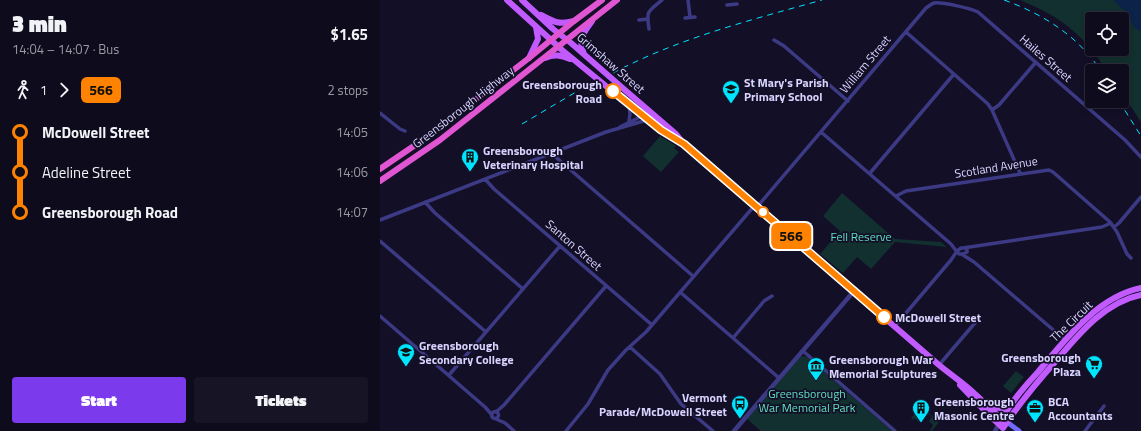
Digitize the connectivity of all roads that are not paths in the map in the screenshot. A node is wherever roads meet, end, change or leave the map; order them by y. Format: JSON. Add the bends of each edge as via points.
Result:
{"nodes":[{"id":1,"x":507,"y":0,"type":"edge"},
{"id":2,"x":522,"y":0,"type":"edge"},
{"id":3,"x":602,"y":0,"type":"edge"},
{"id":4,"x":617,"y":0,"type":"edge"},
{"id":5,"x":662,"y":0,"type":"edge"},
{"id":6,"x":688,"y":0,"type":"edge"},
{"id":7,"x":732,"y":0,"type":"edge"},
{"id":8,"x":738,"y":4,"type":"dead end"},
{"id":9,"x":727,"y":5,"type":"dead end"},
{"id":10,"x":733,"y":5,"type":"junction"},
{"id":11,"x":926,"y":8,"type":"joint"},
{"id":12,"x":533,"y":10,"type":"junction"},
{"id":13,"x":690,"y":17,"type":"junction"},
{"id":14,"x":695,"y":17,"type":"dead end"},
{"id":15,"x":594,"y":18,"type":"junction"},
{"id":16,"x":685,"y":18,"type":"dead end"},
{"id":17,"x":648,"y":19,"type":"junction"},
{"id":18,"x":639,"y":20,"type":"dead end"},
{"id":19,"x":574,"y":21,"type":"junction"},
{"id":20,"x":536,"y":27,"type":"junction"},
{"id":21,"x":649,"y":29,"type":"dead end"},
{"id":22,"x":906,"y":32,"type":"junction"},
{"id":23,"x":559,"y":34,"type":"junction"},
{"id":24,"x":566,"y":39,"type":"junction"},
{"id":25,"x":551,"y":40,"type":"junction"},
{"id":26,"x":774,"y":40,"type":"dead end"},
{"id":27,"x":558,"y":46,"type":"junction"},
{"id":28,"x":585,"y":55,"type":"junction"},
{"id":29,"x":529,"y":58,"type":"junction"},
{"id":30,"x":540,"y":61,"type":"junction"},
{"id":31,"x":577,"y":62,"type":"junction"},
{"id":32,"x":1036,"y":62,"type":"junction"},
{"id":33,"x":954,"y":74,"type":"junction"},
{"id":34,"x":848,"y":101,"type":"junction"},
{"id":35,"x":628,"y":104,"type":"junction"},
{"id":36,"x":992,"y":110,"type":"junction"},
{"id":37,"x":380,"y":112,"type":"edge"},
{"id":38,"x":652,"y":114,"type":"junction"},
{"id":39,"x":645,"y":118,"type":"junction"},
{"id":40,"x":629,"y":121,"type":"junction"},
{"id":41,"x":617,"y":128,"type":"junction"},
{"id":42,"x":405,"y":131,"type":"dead end"},
{"id":43,"x":821,"y":132,"type":"junction"},
{"id":44,"x":684,"y":144,"type":"junction"},
{"id":45,"x":551,"y":153,"type":"junction"},
{"id":46,"x":1141,"y":157,"type":"edge"},
{"id":47,"x":380,"y":169,"type":"edge"},
{"id":48,"x":870,"y":173,"type":"junction"},
{"id":49,"x":1020,"y":173,"type":"junction"},
{"id":50,"x":485,"y":179,"type":"junction"},
{"id":51,"x":380,"y":182,"type":"edge"},
{"id":52,"x":896,"y":196,"type":"junction"},
{"id":53,"x":1141,"y":197,"type":"edge"},
{"id":54,"x":425,"y":202,"type":"junction"},
{"id":55,"x":756,"y":206,"type":"junction"},
{"id":56,"x":380,"y":220,"type":"edge"},
{"id":57,"x":1111,"y":223,"type":"junction"},
{"id":58,"x":1114,"y":227,"type":"junction"},
{"id":59,"x":380,"y":241,"type":"edge"},
{"id":60,"x":560,"y":246,"type":"junction"},
{"id":61,"x":961,"y":251,"type":"junction"},
{"id":62,"x":1131,"y":258,"type":"dead end"},
{"id":63,"x":693,"y":276,"type":"junction"},
{"id":64,"x":606,"y":286,"type":"junction"},
{"id":65,"x":1141,"y":288,"type":"edge"},
{"id":66,"x":523,"y":289,"type":"junction"},
{"id":67,"x":854,"y":291,"type":"junction"},
{"id":68,"x":680,"y":292,"type":"junction"},
{"id":69,"x":1141,"y":295,"type":"edge"},
{"id":70,"x":772,"y":296,"type":"dead end"},
{"id":71,"x":380,"y":316,"type":"edge"},
{"id":72,"x":980,"y":317,"type":"dead end"},
{"id":73,"x":652,"y":325,"type":"junction"},
{"id":74,"x":895,"y":326,"type":"junction"},
{"id":75,"x":486,"y":332,"type":"junction"},
{"id":76,"x":733,"y":338,"type":"junction"},
{"id":77,"x":1068,"y":343,"type":"junction"},
{"id":78,"x":630,"y":347,"type":"junction"},
{"id":79,"x":802,"y":351,"type":"junction"},
{"id":80,"x":939,"y":364,"type":"junction"},
{"id":81,"x":449,"y":375,"type":"junction"},
{"id":82,"x":954,"y":377,"type":"junction"},
{"id":83,"x":779,"y":378,"type":"junction"},
{"id":84,"x":983,"y":402,"type":"junction"},
{"id":85,"x":1104,"y":406,"type":"dead end"},
{"id":86,"x":1009,"y":407,"type":"junction"},
{"id":87,"x":496,"y":414,"type":"junction"},
{"id":88,"x":1003,"y":426,"type":"edge"},
{"id":89,"x":514,"y":431,"type":"edge"},
{"id":90,"x":566,"y":431,"type":"edge"},
{"id":91,"x":713,"y":431,"type":"edge"},
{"id":92,"x":734,"y":431,"type":"edge"},
{"id":93,"x":895,"y":431,"type":"edge"},
{"id":94,"x":995,"y":431,"type":"edge"},
{"id":95,"x":1019,"y":431,"type":"edge"},
{"id":96,"x":1085,"y":431,"type":"edge"}],
"edges":[{"from":1,"to":20,"type":"main road","name":"Grimshaw Street"},
{"from":2,"to":12,"type":"main road","name":"Grimshaw Street"},
{"from":3,"to":19,"type":"highway","name":"Greensborough Highway"},
{"from":4,"to":15,"type":"highway","name":"Greensborough Highway"},
{"from":5,"to":17,"type":"street","via":[[650,11]]},
{"from":6,"to":13,"type":"street"},
{"from":7,"to":10,"type":"street"},
{"from":8,"to":10,"type":"street"},
{"from":9,"to":10,"type":"street"},
{"from":11,"to":22,"type":"street","name":"William Street"},
{"from":11,"to":32,"type":"street","name":"Hailes Street","via":[[939,3],[976,11]]},
{"from":12,"to":19,"type":"main road","via":[[557,23]]},
{"from":12,"to":23,"type":"main road","name":"Grimshaw Street"},
{"from":13,"to":14,"type":"street"},
{"from":13,"to":16,"type":"street"},
{"from":15,"to":24,"type":"highway","name":"Greensborough Highway"},
{"from":15,"to":28,"type":"main road","via":[[582,38],[581,45]]},
{"from":17,"to":18,"type":"street"},
{"from":17,"to":21,"type":"street"},
{"from":19,"to":23,"type":"highway","name":"Greensborough Highway"},
{"from":20,"to":25,"type":"main road","name":"Grimshaw Street"},
{"from":20,"to":29,"type":"main road","via":[[538,40]]},
{"from":22,"to":33,"type":"street"},
{"from":22,"to":34,"type":"street","name":"William Street"},
{"from":23,"to":24,"type":"main road","name":"Grimshaw Street"},
{"from":23,"to":25,"type":"highway","name":"Greensborough Highway"},
{"from":24,"to":27,"type":"highway","name":"Greensborough Highway"},
{"from":24,"to":28,"type":"main road","name":"Grimshaw Street"},
{"from":25,"to":27,"type":"main road","name":"Grimshaw Street"},
{"from":25,"to":29,"type":"highway","name":"Greensborough Highway"},
{"from":26,"to":34,"type":"street"},
{"from":27,"to":30,"type":"highway","name":"Greensborough Highway"},
{"from":27,"to":31,"type":"main road","name":"Grimshaw Street"},
{"from":28,"to":38,"type":"main road","name":"Grimshaw Street"},
{"from":29,"to":47,"type":"highway","name":"Greensborough Highway","via":[[428,137]]},
{"from":30,"to":31,"type":"main road","via":[[549,56],[559,55]]},
{"from":30,"to":51,"type":"highway","name":"Greensborough Highway","via":[[440,140]]},
{"from":31,"to":35,"type":"main road","name":"Grimshaw Street"},
{"from":32,"to":36,"type":"street"},
{"from":32,"to":46,"type":"street","name":"Hailes Street"},
{"from":33,"to":36,"type":"street"},
{"from":33,"to":48,"type":"street"},
{"from":34,"to":43,"type":"street","name":"William Street"},
{"from":35,"to":39,"type":"main road","name":"Grimshaw Street"},
{"from":35,"to":40,"type":"street"},
{"from":36,"to":49,"type":"street"},
{"from":37,"to":42,"type":"street"},
{"from":38,"to":39,"type":"main road"},
{"from":38,"to":44,"type":"main road","name":"Grimshaw Street"},
{"from":39,"to":40,"type":"street"},
{"from":39,"to":41,"type":"street","via":[[630,126]]},
{"from":39,"to":44,"type":"main road","name":"Grimshaw Street"},
{"from":40,"to":41,"type":"street"},
{"from":41,"to":45,"type":"street"},
{"from":43,"to":48,"type":"street"},
{"from":43,"to":55,"type":"street","name":"William Street"},
{"from":44,"to":55,"type":"main road","name":"Grimshaw Street"},
{"from":45,"to":50,"type":"street"},
{"from":45,"to":63,"type":"street"},
{"from":48,"to":52,"type":"street"},
{"from":49,"to":52,"type":"street","name":"Scotland Avenue","via":[[906,191]]},
{"from":49,"to":57,"type":"street","name":"Scotland Avenue","via":[[1051,171]]},
{"from":50,"to":54,"type":"street"},
{"from":50,"to":60,"type":"street","name":"Santon Street"},
{"from":52,"to":61,"type":"street"},
{"from":53,"to":58,"type":"street"},
{"from":54,"to":56,"type":"street"},
{"from":54,"to":66,"type":"street"},
{"from":55,"to":63,"type":"street","name":"William Street"},
{"from":55,"to":67,"type":"main road","name":"Grimshaw Street"},
{"from":57,"to":58,"type":"street","name":"Scotland Avenue"},
{"from":57,"to":61,"type":"street","via":[[1102,227],[970,246]]},
{"from":58,"to":62,"type":"street","name":"Scotland Avenue"},
{"from":59,"to":75,"type":"street"},
{"from":60,"to":64,"type":"street","name":"Santon Street"},
{"from":60,"to":66,"type":"street"},
{"from":61,"to":74,"type":"street"},
{"from":61,"to":77,"type":"street"},
{"from":63,"to":68,"type":"street","name":"William Street"},
{"from":64,"to":73,"type":"street","name":"Santon Street"},
{"from":64,"to":87,"type":"street"},
{"from":65,"to":77,"type":"main road","name":"The Circuit","via":[[1107,302],[1080,325]]},
{"from":66,"to":75,"type":"street"},
{"from":67,"to":74,"type":"main road","name":"Grimshaw Street"},
{"from":67,"to":79,"type":"street"},
{"from":68,"to":73,"type":"street","name":"William Street"},
{"from":68,"to":76,"type":"street"},
{"from":69,"to":77,"type":"main road","name":"The Circuit","via":[[1123,300],[1111,307]]},
{"from":70,"to":76,"type":"street","via":[[764,301]]},
{"from":71,"to":81,"type":"street"},
{"from":72,"to":80,"type":"street"},
{"from":73,"to":78,"type":"street","name":"William Street"},
{"from":74,"to":80,"type":"main road","name":"Grimshaw Street"},
{"from":75,"to":81,"type":"street"},
{"from":76,"to":83,"type":"street"},
{"from":77,"to":86,"type":"main road","name":"The Circuit"},
{"from":77,"to":88,"type":"main road","name":"The Circuit"},
{"from":78,"to":90,"type":"street","name":"William Street","via":[[608,370],[588,404]]},
{"from":78,"to":91,"type":"street","via":[[660,374],[679,401]]},
{"from":79,"to":83,"type":"street"},
{"from":79,"to":93,"type":"street"},
{"from":80,"to":82,"type":"main road","name":"Grimshaw Street"},
{"from":81,"to":87,"type":"street"},
{"from":82,"to":84,"type":"main road","name":"Grimshaw Street"},
{"from":82,"to":88,"type":"main road","name":"Grimshaw Street","via":[[964,390]]},
{"from":83,"to":92,"type":"street"},
{"from":84,"to":86,"type":"main road","via":[[997,408]]},
{"from":84,"to":88,"type":"main road","name":"Grimshaw Street"},
{"from":85,"to":96,"type":"street"},
{"from":86,"to":88,"type":"main road","name":"The Circuit"},
{"from":87,"to":89,"type":"street"},
{"from":88,"to":94,"type":"street"},
{"from":88,"to":95,"type":"main road","name":"Grimshaw Street"}]}
